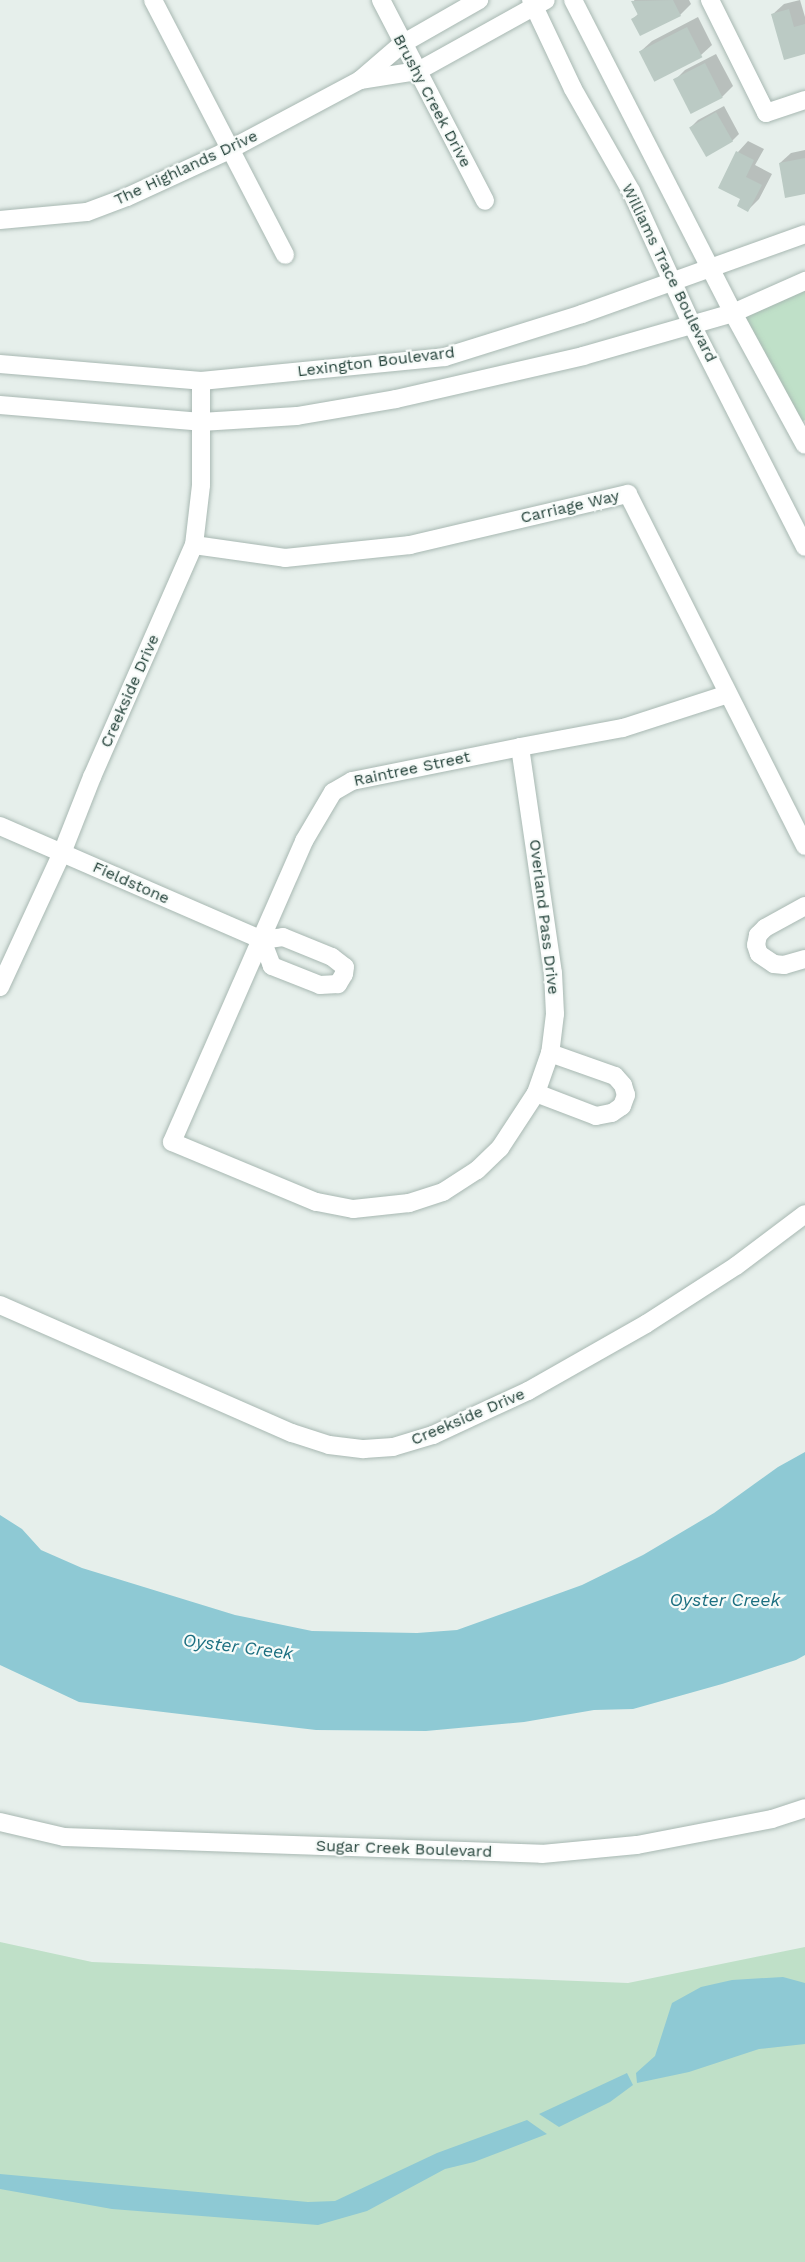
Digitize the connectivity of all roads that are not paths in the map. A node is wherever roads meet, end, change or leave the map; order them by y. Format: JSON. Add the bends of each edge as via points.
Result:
{"nodes":[{"id":1,"x":153,"y":0,"type":"edge"},
{"id":2,"x":381,"y":0,"type":"edge"},
{"id":3,"x":479,"y":0,"type":"edge"},
{"id":4,"x":573,"y":0,"type":"edge"},
{"id":5,"x":710,"y":0,"type":"edge"},
{"id":6,"x":537,"y":2,"type":"edge"},
{"id":7,"x":402,"y":44,"type":"junction"},
{"id":8,"x":418,"y":71,"type":"junction"},
{"id":9,"x":360,"y":80,"type":"junction"},
{"id":10,"x":805,"y":100,"type":"edge"},
{"id":11,"x":229,"y":150,"type":"junction"},
{"id":12,"x":485,"y":201,"type":"dead end"},
{"id":13,"x":0,"y":220,"type":"edge"},
{"id":14,"x":805,"y":234,"type":"edge"},
{"id":15,"x":285,"y":255,"type":"dead end"},
{"id":16,"x":710,"y":269,"type":"junction"},
{"id":17,"x":805,"y":281,"type":"edge"},
{"id":18,"x":674,"y":282,"type":"junction"},
{"id":19,"x":733,"y":313,"type":"junction"},
{"id":20,"x":692,"y":325,"type":"junction"},
{"id":21,"x":0,"y":364,"type":"edge"},
{"id":22,"x":201,"y":381,"type":"junction"},
{"id":23,"x":0,"y":405,"type":"edge"},
{"id":24,"x":201,"y":422,"type":"junction"},
{"id":25,"x":805,"y":445,"type":"edge"},
{"id":26,"x":194,"y":545,"type":"junction"},
{"id":27,"x":805,"y":547,"type":"edge"},
{"id":28,"x":728,"y":694,"type":"junction"},
{"id":29,"x":520,"y":747,"type":"junction"},
{"id":30,"x":0,"y":826,"type":"edge"},
{"id":31,"x":805,"y":846,"type":"edge"},
{"id":32,"x":62,"y":853,"type":"junction"},
{"id":33,"x":805,"y":906,"type":"edge"},
{"id":34,"x":262,"y":940,"type":"junction"},
{"id":35,"x":805,"y":958,"type":"edge"},
{"id":36,"x":0,"y":987,"type":"edge"},
{"id":37,"x":550,"y":1053,"type":"junction"},
{"id":38,"x":536,"y":1093,"type":"junction"},
{"id":39,"x":172,"y":1142,"type":"joint"},
{"id":40,"x":805,"y":1214,"type":"edge"},
{"id":41,"x":0,"y":1305,"type":"edge"},
{"id":42,"x":805,"y":1808,"type":"edge"},
{"id":43,"x":0,"y":1822,"type":"edge"}],
"edges":[{"from":1,"to":11,"type":"street"},
{"from":2,"to":7,"type":"street","name":"Brushy Creek Drive"},
{"from":3,"to":7,"type":"street","name":"The Highlands Drive"},
{"from":4,"to":16,"type":"street"},
{"from":5,"to":10,"type":"street","via":[[766,113]]},
{"from":6,"to":8,"type":"street","name":"The Highlands Drive"},
{"from":6,"to":18,"type":"street","name":"Williams Trace Boulevard","via":[[573,89],[631,191]]},
{"from":7,"to":8,"type":"street","name":"Brushy Creek Drive"},
{"from":7,"to":9,"type":"street","name":"The Highlands Drive"},
{"from":8,"to":9,"type":"street","name":"The Highlands Drive"},
{"from":8,"to":12,"type":"street","name":"Brushy Creek Drive"},
{"from":9,"to":11,"type":"street","name":"The Highlands Drive"},
{"from":11,"to":13,"type":"street","name":"The Highlands Drive","via":[[87,212]]},
{"from":11,"to":15,"type":"street"},
{"from":14,"to":16,"type":"street","name":"Lexington Boulevard"},
{"from":16,"to":18,"type":"street","name":"Lexington Boulevard"},
{"from":16,"to":19,"type":"street"},
{"from":17,"to":19,"type":"street","name":"Lexington Boulevard"},
{"from":18,"to":20,"type":"street","name":"Williams Trace Boulevard"},
{"from":18,"to":22,"type":"street","name":"Lexington Boulevard","via":[[445,357]]},
{"from":19,"to":20,"type":"street","name":"Lexington Boulevard"},
{"from":19,"to":25,"type":"street"},
{"from":20,"to":24,"type":"street","name":"Lexington Boulevard","via":[[583,356],[396,399],[297,416]]},
{"from":20,"to":27,"type":"street","name":"Williams Trace Boulevard"},
{"from":21,"to":22,"type":"street","name":"Lexington Boulevard"},
{"from":22,"to":24,"type":"street","name":"Creekside Drive"},
{"from":23,"to":24,"type":"street","name":"Lexington Boulevard"},
{"from":24,"to":26,"type":"street","name":"Creekside Drive","via":[[201,485]]},
{"from":26,"to":28,"type":"street","name":"Carriage Way","via":[[285,558],[410,545],[628,494]]},
{"from":26,"to":32,"type":"street","name":"Creekside Drive"},
{"from":28,"to":29,"type":"street","name":"Raintree Street","via":[[623,728]]},
{"from":28,"to":31,"type":"street","name":"Carriage Way"},
{"from":29,"to":34,"type":"street","name":"Raintree Street","via":[[352,781],[333,792],[304,841]]},
{"from":29,"to":37,"type":"street","name":"Overland Pass Drive","via":[[553,973],[555,1014]]},
{"from":30,"to":32,"type":"street","name":"Fieldstone"},
{"from":32,"to":34,"type":"street","name":"Fieldstone"},
{"from":32,"to":36,"type":"street","name":"Creekside Drive"},
{"from":33,"to":35,"type":"street","via":[[765,928],[756,945],[759,954],[774,964]]},
{"from":34,"to":39,"type":"street","name":"Raintree Street"},
{"from":37,"to":38,"type":"street","name":"Overland Pass Drive"},
{"from":37,"to":38,"type":"street","via":[[615,1076],[626,1095],[622,1106],[612,1113],[596,1116]]},
{"from":38,"to":39,"type":"street","name":"Overland Pass Drive","via":[[519,1123],[477,1170],[443,1192],[409,1203],[353,1209],[316,1202]]},
{"from":40,"to":41,"type":"street","name":"Creekside Drive","via":[[736,1266],[548,1380],[433,1435],[393,1447],[364,1449],[292,1433]]},
{"from":42,"to":43,"type":"street","name":"Sugar Creek Boulevard","via":[[772,1819],[637,1845],[542,1854],[64,1837]]}]}
